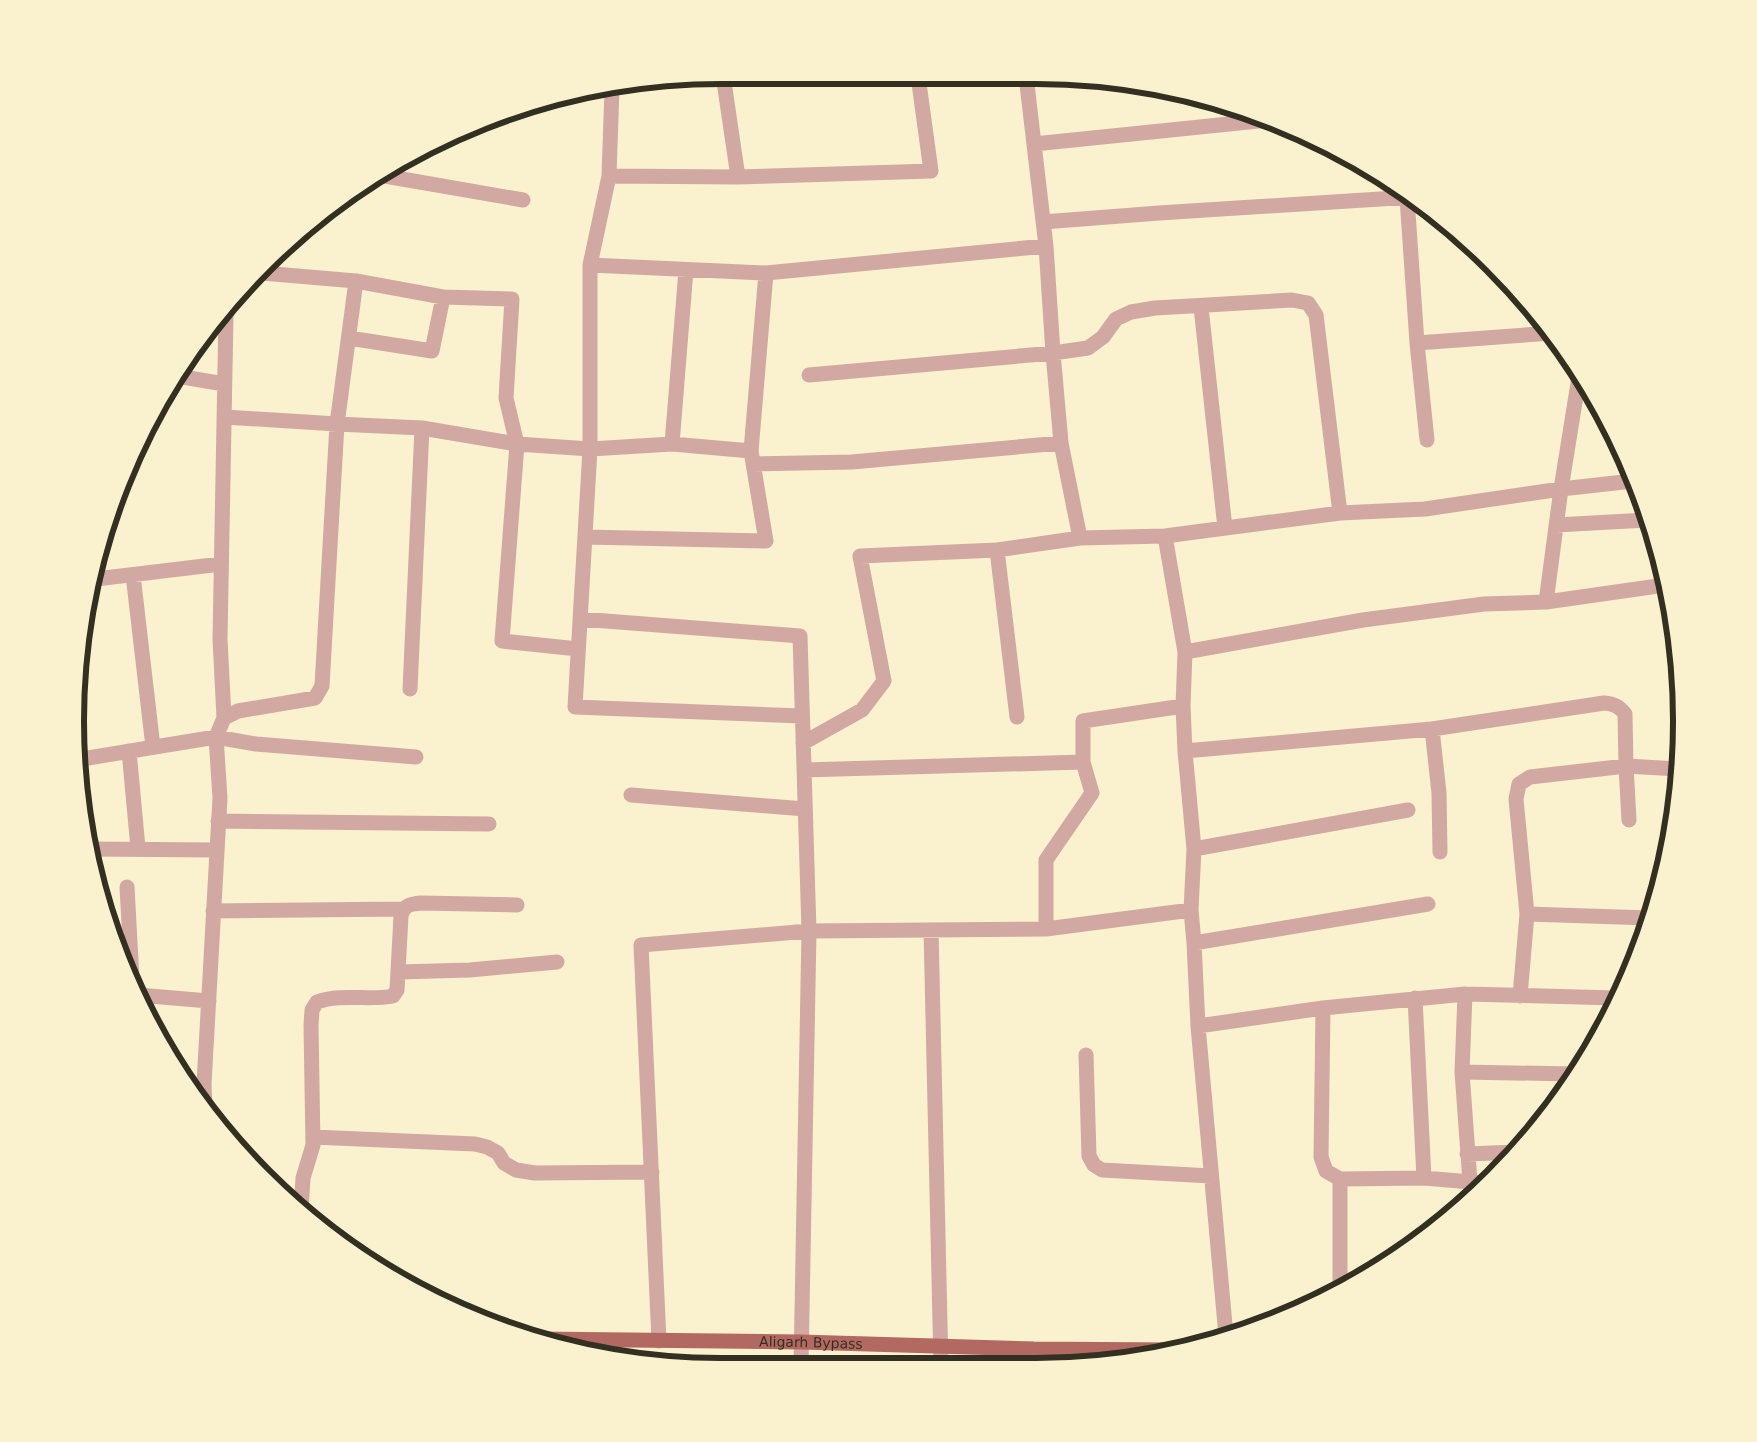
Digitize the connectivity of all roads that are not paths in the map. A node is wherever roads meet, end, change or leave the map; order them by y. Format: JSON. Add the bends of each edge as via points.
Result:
{"nodes":[{"id":1,"x":724,"y":84,"type":"edge"},
{"id":2,"x":919,"y":84,"type":"edge"},
{"id":3,"x":1027,"y":84,"type":"edge"},
{"id":4,"x":612,"y":93,"type":"edge"},
{"id":5,"x":1251,"y":122,"type":"edge"},
{"id":6,"x":1034,"y":144,"type":"junction"},
{"id":7,"x":609,"y":176,"type":"junction"},
{"id":8,"x":390,"y":177,"type":"edge"},
{"id":9,"x":738,"y":177,"type":"junction"},
{"id":10,"x":1399,"y":198,"type":"edge"},
{"id":11,"x":523,"y":200,"type":"dead end"},
{"id":12,"x":1410,"y":205,"type":"edge"},
{"id":13,"x":1043,"y":222,"type":"junction"},
{"id":14,"x":1046,"y":246,"type":"junction"},
{"id":15,"x":590,"y":265,"type":"junction"},
{"id":16,"x":686,"y":270,"type":"junction"},
{"id":17,"x":766,"y":273,"type":"junction"},
{"id":18,"x":266,"y":274,"type":"edge"},
{"id":19,"x":356,"y":281,"type":"junction"},
{"id":20,"x":443,"y":297,"type":"junction"},
{"id":21,"x":1201,"y":306,"type":"junction"},
{"id":22,"x":226,"y":320,"type":"edge"},
{"id":23,"x":1542,"y":334,"type":"edge"},
{"id":24,"x":349,"y":338,"type":"junction"},
{"id":25,"x":1417,"y":343,"type":"junction"},
{"id":26,"x":1053,"y":353,"type":"junction"},
{"id":27,"x":809,"y":375,"type":"dead end"},
{"id":28,"x":185,"y":377,"type":"edge"},
{"id":29,"x":224,"y":384,"type":"junction"},
{"id":30,"x":1578,"y":386,"type":"edge"},
{"id":31,"x":224,"y":417,"type":"junction"},
{"id":32,"x":337,"y":424,"type":"junction"},
{"id":33,"x":422,"y":428,"type":"junction"},
{"id":34,"x":1427,"y":440,"type":"dead end"},
{"id":35,"x":1061,"y":443,"type":"junction"},
{"id":36,"x":517,"y":444,"type":"junction"},
{"id":37,"x":672,"y":444,"type":"junction"},
{"id":38,"x":590,"y":448,"type":"junction"},
{"id":39,"x":752,"y":458,"type":"junction"},
{"id":40,"x":1627,"y":482,"type":"edge"},
{"id":41,"x":1561,"y":489,"type":"junction"},
{"id":42,"x":1340,"y":513,"type":"junction"},
{"id":43,"x":1640,"y":520,"type":"edge"},
{"id":44,"x":1556,"y":525,"type":"junction"},
{"id":45,"x":1225,"y":528,"type":"junction"},
{"id":46,"x":1165,"y":536,"type":"junction"},
{"id":47,"x":585,"y":537,"type":"junction"},
{"id":48,"x":1080,"y":538,"type":"junction"},
{"id":49,"x":997,"y":550,"type":"junction"},
{"id":50,"x":221,"y":564,"type":"junction"},
{"id":51,"x":133,"y":574,"type":"junction"},
{"id":52,"x":100,"y":578,"type":"edge"},
{"id":53,"x":1659,"y":586,"type":"edge"},
{"id":54,"x":1546,"y":602,"type":"junction"},
{"id":55,"x":580,"y":619,"type":"junction"},
{"id":56,"x":578,"y":649,"type":"junction"},
{"id":57,"x":1185,"y":652,"type":"junction"},
{"id":58,"x":410,"y":689,"type":"dead end"},
{"id":59,"x":1184,"y":706,"type":"junction"},
{"id":60,"x":802,"y":716,"type":"junction"},
{"id":61,"x":1016,"y":717,"type":"dead end"},
{"id":62,"x":224,"y":718,"type":"junction"},
{"id":63,"x":1432,"y":729,"type":"junction"},
{"id":64,"x":216,"y":737,"type":"junction"},
{"id":65,"x":803,"y":743,"type":"junction"},
{"id":66,"x":153,"y":747,"type":"junction"},
{"id":67,"x":129,"y":751,"type":"junction"},
{"id":68,"x":1185,"y":751,"type":"junction"},
{"id":69,"x":416,"y":757,"type":"dead end"},
{"id":70,"x":85,"y":759,"type":"edge"},
{"id":71,"x":1083,"y":762,"type":"junction"},
{"id":72,"x":1626,"y":766,"type":"junction"},
{"id":73,"x":1671,"y":769,"type":"edge"},
{"id":74,"x":804,"y":770,"type":"junction"},
{"id":75,"x":631,"y":795,"type":"dead end"},
{"id":76,"x":805,"y":809,"type":"junction"},
{"id":77,"x":1408,"y":810,"type":"dead end"},
{"id":78,"x":1629,"y":820,"type":"dead end"},
{"id":79,"x":218,"y":821,"type":"junction"},
{"id":80,"x":489,"y":824,"type":"dead end"},
{"id":81,"x":138,"y":848,"type":"junction"},
{"id":82,"x":97,"y":849,"type":"edge"},
{"id":83,"x":1194,"y":849,"type":"junction"},
{"id":84,"x":216,"y":850,"type":"junction"},
{"id":85,"x":1440,"y":852,"type":"dead end"},
{"id":86,"x":127,"y":887,"type":"dead end"},
{"id":87,"x":1428,"y":904,"type":"dead end"},
{"id":88,"x":517,"y":905,"type":"dead end"},
{"id":89,"x":403,"y":909,"type":"junction"},
{"id":90,"x":1191,"y":910,"type":"junction"},
{"id":91,"x":213,"y":912,"type":"junction"},
{"id":92,"x":1526,"y":914,"type":"junction"},
{"id":93,"x":1642,"y":918,"type":"edge"},
{"id":94,"x":1046,"y":929,"type":"junction"},
{"id":95,"x":931,"y":930,"type":"junction"},
{"id":96,"x":809,"y":931,"type":"junction"},
{"id":97,"x":1194,"y":943,"type":"junction"},
{"id":98,"x":131,"y":962,"type":"edge"},
{"id":99,"x":557,"y":962,"type":"dead end"},
{"id":100,"x":398,"y":972,"type":"junction"},
{"id":101,"x":1465,"y":994,"type":"junction"},
{"id":102,"x":146,"y":996,"type":"edge"},
{"id":103,"x":1520,"y":996,"type":"junction"},
{"id":104,"x":1415,"y":998,"type":"junction"},
{"id":105,"x":1610,"y":998,"type":"edge"},
{"id":106,"x":209,"y":1001,"type":"junction"},
{"id":107,"x":1324,"y":1008,"type":"junction"},
{"id":108,"x":1198,"y":1026,"type":"junction"},
{"id":109,"x":1086,"y":1055,"type":"dead end"},
{"id":110,"x":1462,"y":1072,"type":"junction"},
{"id":111,"x":1567,"y":1074,"type":"edge"},
{"id":112,"x":197,"y":1084,"type":"edge"},
{"id":113,"x":313,"y":1137,"type":"junction"},
{"id":114,"x":1505,"y":1152,"type":"edge"},
{"id":115,"x":1467,"y":1154,"type":"junction"},
{"id":116,"x":652,"y":1172,"type":"junction"},
{"id":117,"x":1212,"y":1176,"type":"junction"},
{"id":118,"x":1424,"y":1178,"type":"junction"},
{"id":119,"x":1340,"y":1179,"type":"junction"},
{"id":120,"x":1477,"y":1182,"type":"edge"},
{"id":121,"x":302,"y":1201,"type":"edge"},
{"id":122,"x":1340,"y":1281,"type":"edge"},
{"id":123,"x":1225,"y":1329,"type":"edge"},
{"id":124,"x":660,"y":1341,"type":"junction"},
{"id":125,"x":801,"y":1342,"type":"junction"},
{"id":126,"x":586,"y":1344,"type":"edge"},
{"id":127,"x":941,"y":1346,"type":"junction"},
{"id":128,"x":1033,"y":1349,"type":"junction"},
{"id":129,"x":1138,"y":1350,"type":"edge"},
{"id":130,"x":801,"y":1358,"type":"edge"},
{"id":131,"x":941,"y":1358,"type":"edge"},
{"id":132,"x":1034,"y":1358,"type":"edge"}],
"edges":[{"from":1,"to":9,"type":"street"},
{"from":2,"to":9,"type":"street","via":[[931,171]]},
{"from":3,"to":6,"type":"street"},
{"from":4,"to":7,"type":"street"},
{"from":5,"to":6,"type":"street"},
{"from":6,"to":13,"type":"street"},
{"from":7,"to":9,"type":"street"},
{"from":7,"to":15,"type":"street"},
{"from":8,"to":11,"type":"street"},
{"from":10,"to":13,"type":"street"},
{"from":12,"to":25,"type":"street"},
{"from":13,"to":14,"type":"street"},
{"from":14,"to":17,"type":"street"},
{"from":14,"to":26,"type":"street"},
{"from":15,"to":16,"type":"street"},
{"from":15,"to":38,"type":"street"},
{"from":16,"to":17,"type":"street"},
{"from":16,"to":37,"type":"street"},
{"from":17,"to":39,"type":"street"},
{"from":18,"to":19,"type":"street"},
{"from":19,"to":20,"type":"street"},
{"from":19,"to":24,"type":"street"},
{"from":20,"to":24,"type":"street","via":[[432,351]]},
{"from":20,"to":36,"type":"street","via":[[512,299],[506,398]]},
{"from":21,"to":26,"type":"street","via":[[1131,312],[1116,319],[1088,348]]},
{"from":21,"to":42,"type":"street","via":[[1292,300],[1308,303],[1316,315]]},
{"from":21,"to":45,"type":"street"},
{"from":22,"to":29,"type":"street"},
{"from":23,"to":25,"type":"street"},
{"from":24,"to":32,"type":"street"},
{"from":25,"to":34,"type":"street"},
{"from":26,"to":27,"type":"street"},
{"from":26,"to":35,"type":"street"},
{"from":28,"to":29,"type":"street"},
{"from":29,"to":31,"type":"street"},
{"from":30,"to":41,"type":"street"},
{"from":31,"to":32,"type":"street"},
{"from":31,"to":50,"type":"street"},
{"from":32,"to":33,"type":"street"},
{"from":32,"to":62,"type":"street","via":[[322,686],[315,698],[238,711]]},
{"from":33,"to":36,"type":"street"},
{"from":33,"to":58,"type":"street"},
{"from":35,"to":39,"type":"street","via":[[852,462]]},
{"from":35,"to":48,"type":"street"},
{"from":36,"to":38,"type":"street"},
{"from":36,"to":56,"type":"street","via":[[502,642]]},
{"from":37,"to":38,"type":"street"},
{"from":37,"to":39,"type":"street"},
{"from":38,"to":47,"type":"street"},
{"from":39,"to":47,"type":"street","via":[[766,542]]},
{"from":40,"to":41,"type":"street"},
{"from":41,"to":42,"type":"street","via":[[1425,509]]},
{"from":41,"to":44,"type":"street"},
{"from":42,"to":45,"type":"street"},
{"from":43,"to":44,"type":"street"},
{"from":44,"to":54,"type":"street"},
{"from":45,"to":46,"type":"street"},
{"from":46,"to":48,"type":"street"},
{"from":46,"to":57,"type":"street"},
{"from":47,"to":55,"type":"street"},
{"from":48,"to":49,"type":"street"},
{"from":49,"to":61,"type":"street"},
{"from":49,"to":65,"type":"street","via":[[860,556],[884,681],[862,710]]},
{"from":50,"to":51,"type":"street"},
{"from":50,"to":62,"type":"street"},
{"from":51,"to":52,"type":"street"},
{"from":51,"to":66,"type":"street"},
{"from":53,"to":54,"type":"street"},
{"from":54,"to":57,"type":"street","via":[[1484,604],[1363,620]]},
{"from":55,"to":56,"type":"street"},
{"from":55,"to":60,"type":"street","via":[[800,636]]},
{"from":56,"to":60,"type":"street","via":[[575,707]]},
{"from":57,"to":59,"type":"street"},
{"from":59,"to":68,"type":"street"},
{"from":59,"to":71,"type":"street","via":[[1083,721]]},
{"from":60,"to":65,"type":"street"},
{"from":62,"to":64,"type":"street"},
{"from":63,"to":68,"type":"street"},
{"from":63,"to":72,"type":"street","via":[[1614,704],[1625,714]]},
{"from":63,"to":85,"type":"street","via":[[1440,793]]},
{"from":64,"to":66,"type":"street"},
{"from":64,"to":69,"type":"street","via":[[256,744]]},
{"from":64,"to":79,"type":"street","via":[[220,798]]},
{"from":65,"to":74,"type":"street"},
{"from":66,"to":67,"type":"street"},
{"from":67,"to":70,"type":"street"},
{"from":67,"to":81,"type":"street"},
{"from":68,"to":83,"type":"street"},
{"from":71,"to":74,"type":"street"},
{"from":71,"to":94,"type":"street","via":[[1092,793],[1046,860]]},
{"from":72,"to":73,"type":"street"},
{"from":72,"to":78,"type":"street"},
{"from":72,"to":92,"type":"street","via":[[1530,777],[1519,784],[1516,799]]},
{"from":74,"to":76,"type":"street"},
{"from":75,"to":76,"type":"street"},
{"from":76,"to":96,"type":"street"},
{"from":77,"to":83,"type":"street"},
{"from":79,"to":80,"type":"street"},
{"from":79,"to":84,"type":"street"},
{"from":81,"to":82,"type":"street"},
{"from":81,"to":84,"type":"street"},
{"from":83,"to":90,"type":"street"},
{"from":84,"to":91,"type":"street"},
{"from":86,"to":98,"type":"street"},
{"from":87,"to":97,"type":"street"},
{"from":88,"to":89,"type":"street","via":[[421,903],[409,904]]},
{"from":89,"to":91,"type":"street"},
{"from":89,"to":100,"type":"street"},
{"from":90,"to":94,"type":"street"},
{"from":90,"to":97,"type":"street"},
{"from":91,"to":106,"type":"street"},
{"from":92,"to":93,"type":"street"},
{"from":92,"to":103,"type":"street"},
{"from":94,"to":95,"type":"street"},
{"from":95,"to":96,"type":"street"},
{"from":95,"to":127,"type":"street"},
{"from":96,"to":116,"type":"street","via":[[641,945]]},
{"from":96,"to":125,"type":"street"},
{"from":97,"to":108,"type":"street"},
{"from":99,"to":100,"type":"street","via":[[470,970]]},
{"from":100,"to":113,"type":"street","via":[[397,990],[393,996],[328,998],[317,1002],[312,1010]]},
{"from":101,"to":103,"type":"street"},
{"from":101,"to":104,"type":"street"},
{"from":101,"to":110,"type":"street"},
{"from":102,"to":106,"type":"street"},
{"from":103,"to":105,"type":"street"},
{"from":104,"to":107,"type":"street"},
{"from":104,"to":118,"type":"street"},
{"from":106,"to":112,"type":"street"},
{"from":107,"to":108,"type":"street"},
{"from":107,"to":119,"type":"street","via":[[1321,1157],[1326,1171]]},
{"from":108,"to":117,"type":"street"},
{"from":109,"to":117,"type":"street","via":[[1089,1156],[1094,1165],[1102,1170]]},
{"from":110,"to":111,"type":"street"},
{"from":110,"to":115,"type":"street"},
{"from":113,"to":116,"type":"street","via":[[475,1144],[487,1147],[516,1170],[535,1172]]},
{"from":113,"to":121,"type":"street","via":[[303,1178]]},
{"from":114,"to":115,"type":"street"},
{"from":115,"to":120,"type":"street"},
{"from":116,"to":124,"type":"street"},
{"from":117,"to":123,"type":"street"},
{"from":118,"to":119,"type":"street"},
{"from":118,"to":120,"type":"street"},
{"from":119,"to":122,"type":"street"},
{"from":124,"to":125,"type":"main road","name":"Aligarh Bypass"},
{"from":124,"to":126,"type":"main road","name":"Aligarh Bypass"},
{"from":125,"to":127,"type":"main road","name":"Aligarh Bypass"},
{"from":125,"to":130,"type":"street"},
{"from":127,"to":128,"type":"main road","name":"Aligarh Bypass"},
{"from":127,"to":131,"type":"street"},
{"from":128,"to":129,"type":"main road","name":"Aligarh Bypass"},
{"from":128,"to":132,"type":"street"}]}
